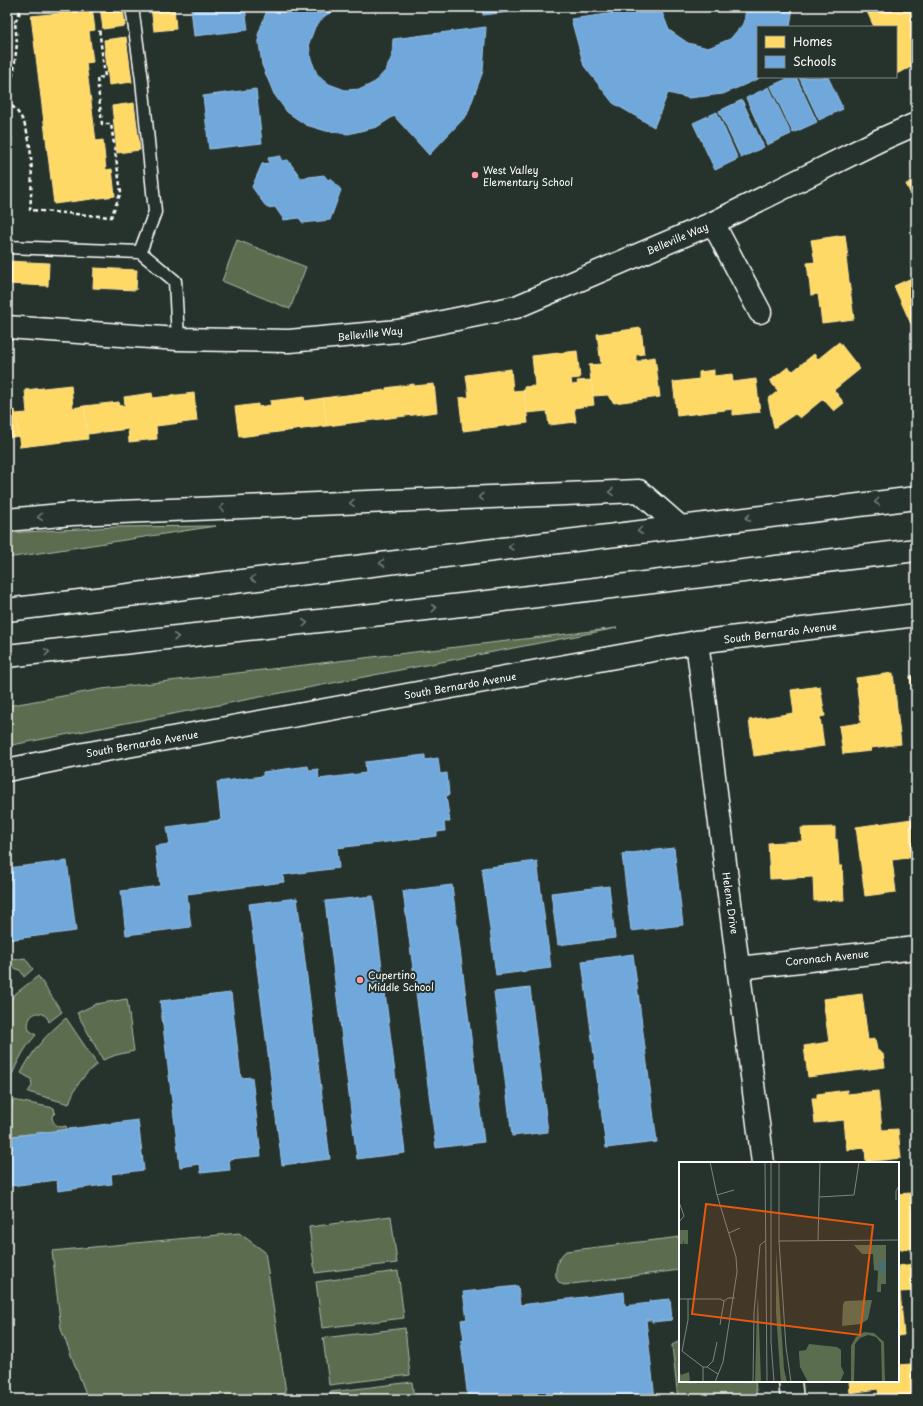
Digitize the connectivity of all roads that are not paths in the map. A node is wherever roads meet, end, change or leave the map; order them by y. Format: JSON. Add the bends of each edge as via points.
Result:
{"nodes":[{"id":1,"x":132,"y":7,"type":"edge"},
{"id":2,"x":916,"y":124,"type":"edge"},
{"id":3,"x":713,"y":222,"type":"junction"},
{"id":4,"x":7,"y":247,"type":"edge"},
{"id":5,"x":140,"y":252,"type":"junction"},
{"id":6,"x":760,"y":312,"type":"dead end"},
{"id":7,"x":7,"y":327,"type":"edge"},
{"id":8,"x":178,"y":339,"type":"junction"},
{"id":9,"x":916,"y":498,"type":"edge"},
{"id":10,"x":7,"y":520,"type":"edge"},
{"id":11,"x":679,"y":526,"type":"junction"},
{"id":12,"x":916,"y":550,"type":"edge"},
{"id":13,"x":7,"y":610,"type":"edge"},
{"id":14,"x":916,"y":615,"type":"edge"},
{"id":15,"x":697,"y":642,"type":"junction"},
{"id":16,"x":7,"y":656,"type":"edge"},
{"id":17,"x":7,"y":770,"type":"edge"},
{"id":18,"x":916,"y":948,"type":"edge"},
{"id":19,"x":739,"y":968,"type":"junction"},
{"id":20,"x":763,"y":1162,"type":"edge"},
{"id":21,"x":790,"y":1382,"type":"edge"},
{"id":22,"x":792,"y":1399,"type":"edge"}],
"edges":[{"from":1,"to":5,"type":"lane","via":[[155,212]]},
{"from":2,"to":3,"type":"main road","name":"Belleville Way"},
{"from":3,"to":6,"type":"main road","name":"Belleville Way"},
{"from":3,"to":8,"type":"main road","name":"Belleville Way","via":[[516,307],[398,331],[297,341]]},
{"from":4,"to":5,"type":"lane"},
{"from":5,"to":8,"type":"lane","via":[[174,281]]},
{"from":7,"to":8,"type":"main road","name":"Belleville Way"},
{"from":9,"to":11,"type":"main road","one_way":true},
{"from":11,"to":10,"type":"main road","one_way":true,"via":[[639,491],[80,514]]},
{"from":11,"to":13,"type":"main road","one_way":true},
{"from":16,"to":12,"type":"main road","one_way":true,"via":[[479,603]]},
{"from":14,"to":15,"type":"main road","name":"South Bernardo Avenue"},
{"from":15,"to":17,"type":"main road","name":"South Bernardo Avenue"},
{"from":15,"to":19,"type":"main road","name":"Helena Drive"},
{"from":18,"to":19,"type":"main road","name":"Coronach Avenue"},
{"from":19,"to":20,"type":"main road","name":"Helena Drive"},
{"from":21,"to":22,"type":"main road"}]}
